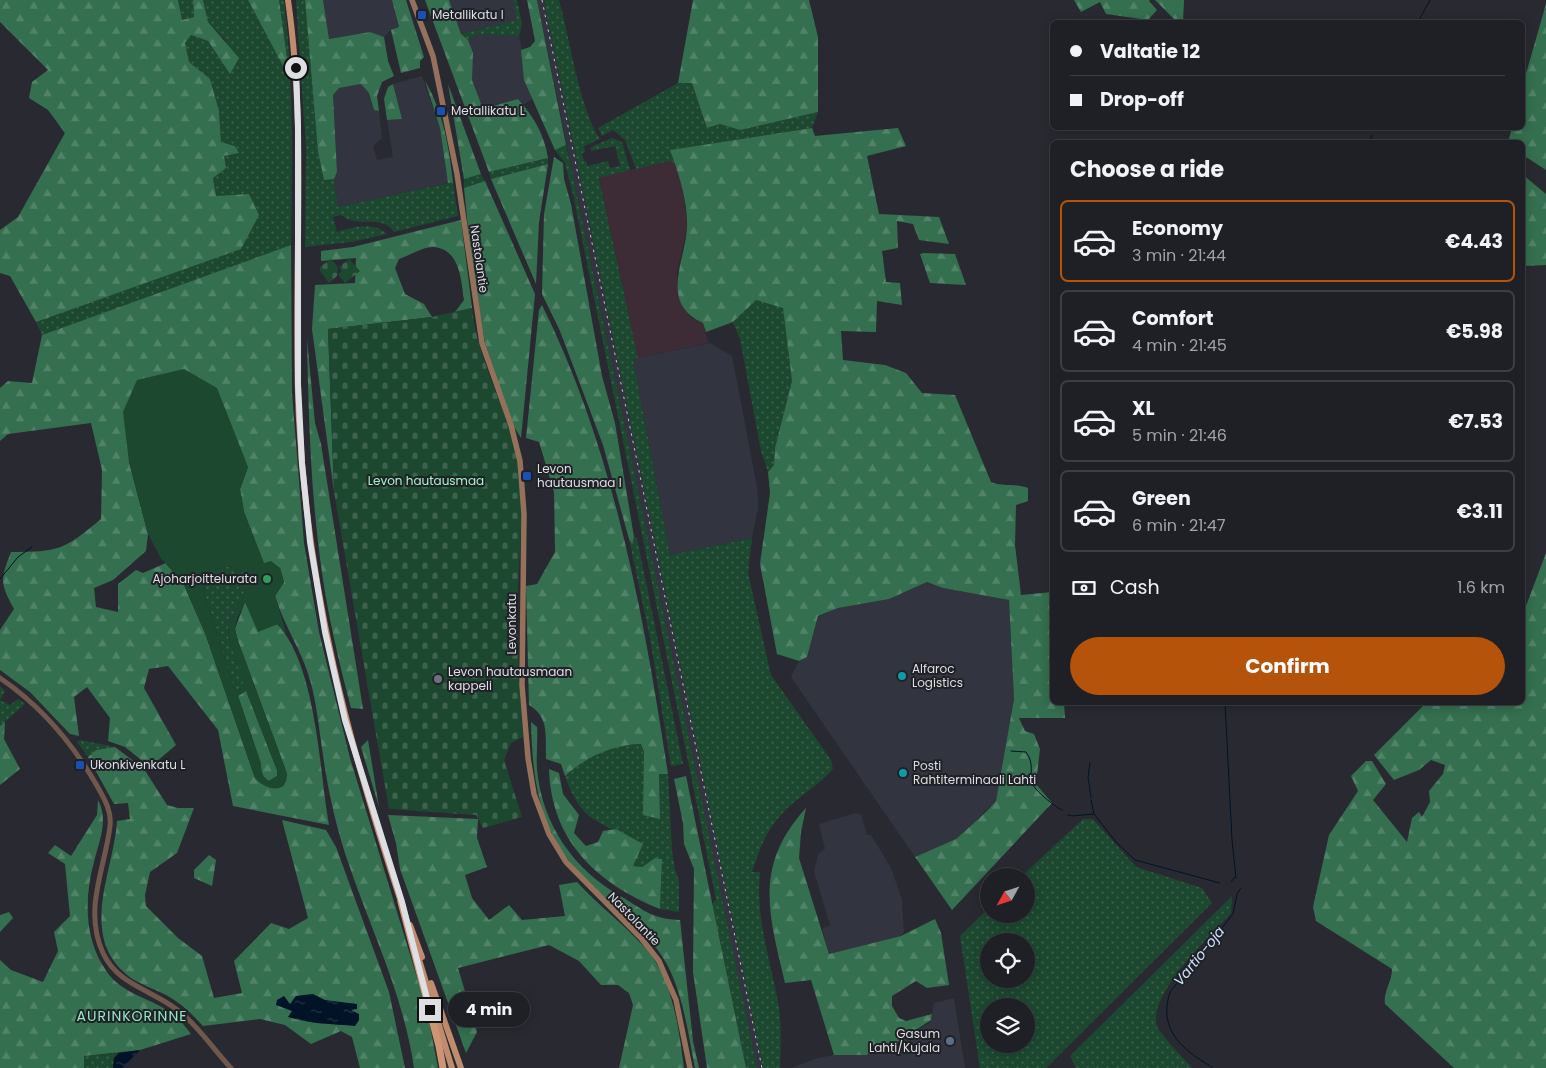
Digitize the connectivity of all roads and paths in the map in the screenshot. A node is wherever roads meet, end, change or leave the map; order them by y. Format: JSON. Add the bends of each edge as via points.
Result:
{"nodes":[{"id":1,"x":288,"y":0,"type":"edge"},
{"id":2,"x":412,"y":0,"type":"edge"},
{"id":3,"x":518,"y":448,"type":"joint"},
{"id":4,"x":0,"y":678,"type":"edge"},
{"id":5,"x":578,"y":877,"type":"joint"},
{"id":6,"x":402,"y":902,"type":"junction"},
{"id":7,"x":231,"y":1068,"type":"edge"},
{"id":8,"x":443,"y":1068,"type":"edge"},
{"id":9,"x":452,"y":1068,"type":"edge"},
{"id":10,"x":461,"y":1068,"type":"edge"},
{"id":11,"x":690,"y":1068,"type":"edge"}],
"edges":[{"from":1,"to":6,"type":"highway","via":[[298,107],[298,384],[310,542],[325,632],[345,720]]},
{"from":2,"to":3,"type":"main road","name":"Nastolantie","via":[[433,56],[457,174],[480,335]]},
{"from":3,"to":5,"type":"main road","name":"Levonkatu","via":[[523,506],[522,676],[528,758],[534,794],[543,821],[556,848]]},
{"from":4,"to":7,"type":"street","via":[[34,703],[68,740],[109,808],[110,826],[95,908],[96,932],[103,952],[127,981],[181,1012]]},
{"from":5,"to":11,"type":"main road","name":"Nastolantie","via":[[641,938],[659,961],[676,1000]]},
{"from":6,"to":8,"type":"highway"},
{"from":6,"to":9,"type":"highway"},
{"from":6,"to":10,"type":"highway"}]}
